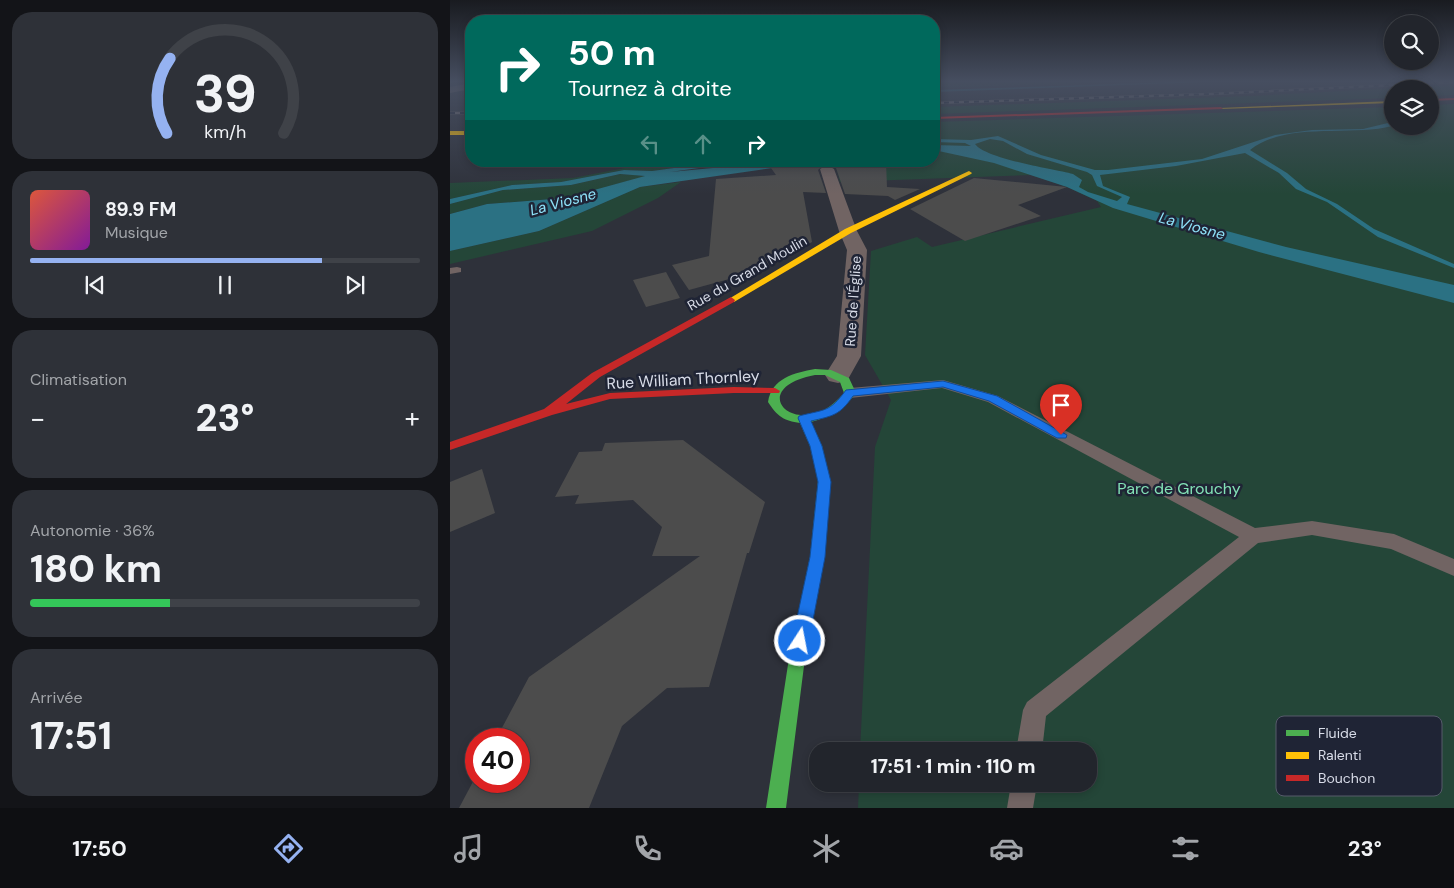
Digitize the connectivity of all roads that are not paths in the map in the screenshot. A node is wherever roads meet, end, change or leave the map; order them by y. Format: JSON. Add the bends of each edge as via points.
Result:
{"nodes":[{"id":1,"x":827,"y":169,"type":"dead end"},
{"id":2,"x":969,"y":173,"type":"dead end"},
{"id":3,"x":848,"y":232,"type":"junction"},
{"id":4,"x":844,"y":384,"type":"junction"},
{"id":5,"x":776,"y":391,"type":"junction"},
{"id":6,"x":548,"y":412,"type":"junction"},
{"id":7,"x":804,"y":418,"type":"junction"},
{"id":8,"x":450,"y":446,"type":"edge"},
{"id":9,"x":1253,"y":536,"type":"junction"},
{"id":10,"x":1454,"y":568,"type":"edge"},
{"id":11,"x":1030,"y":742,"type":"edge"},
{"id":12,"x":1023,"y":792,"type":"edge"},
{"id":13,"x":776,"y":808,"type":"edge"},
{"id":14,"x":1020,"y":808,"type":"edge"}],
"edges":[{"from":1,"to":3,"type":"street","name":"Rue de l'Église"},
{"from":2,"to":3,"type":"street","name":"Rue du Grand Moulin"},
{"from":3,"to":4,"type":"street","name":"Rue de l'Église","via":[[857,250]]},
{"from":3,"to":6,"type":"street","name":"Rue du Grand Moulin","via":[[596,375]]},
{"from":4,"to":5,"type":"street","via":[[827,372],[803,374],[786,381]]},
{"from":4,"to":7,"type":"street","via":[[840,407],[830,413]]},
{"from":4,"to":9,"type":"lane","via":[[943,384],[993,399]]},
{"from":5,"to":6,"type":"street","name":"Rue William Thornley","via":[[610,396]]},
{"from":5,"to":7,"type":"street","via":[[775,406],[782,412]]},
{"from":6,"to":8,"type":"street","name":"Rue William Thornley"},
{"from":7,"to":13,"type":"street","via":[[816,446],[824,482],[817,557],[797,658]]},
{"from":9,"to":10,"type":"lane","via":[[1312,528],[1394,542]]},
{"from":9,"to":11,"type":"lane","via":[[1035,710]]},
{"from":12,"to":14,"type":"lane"}]}
